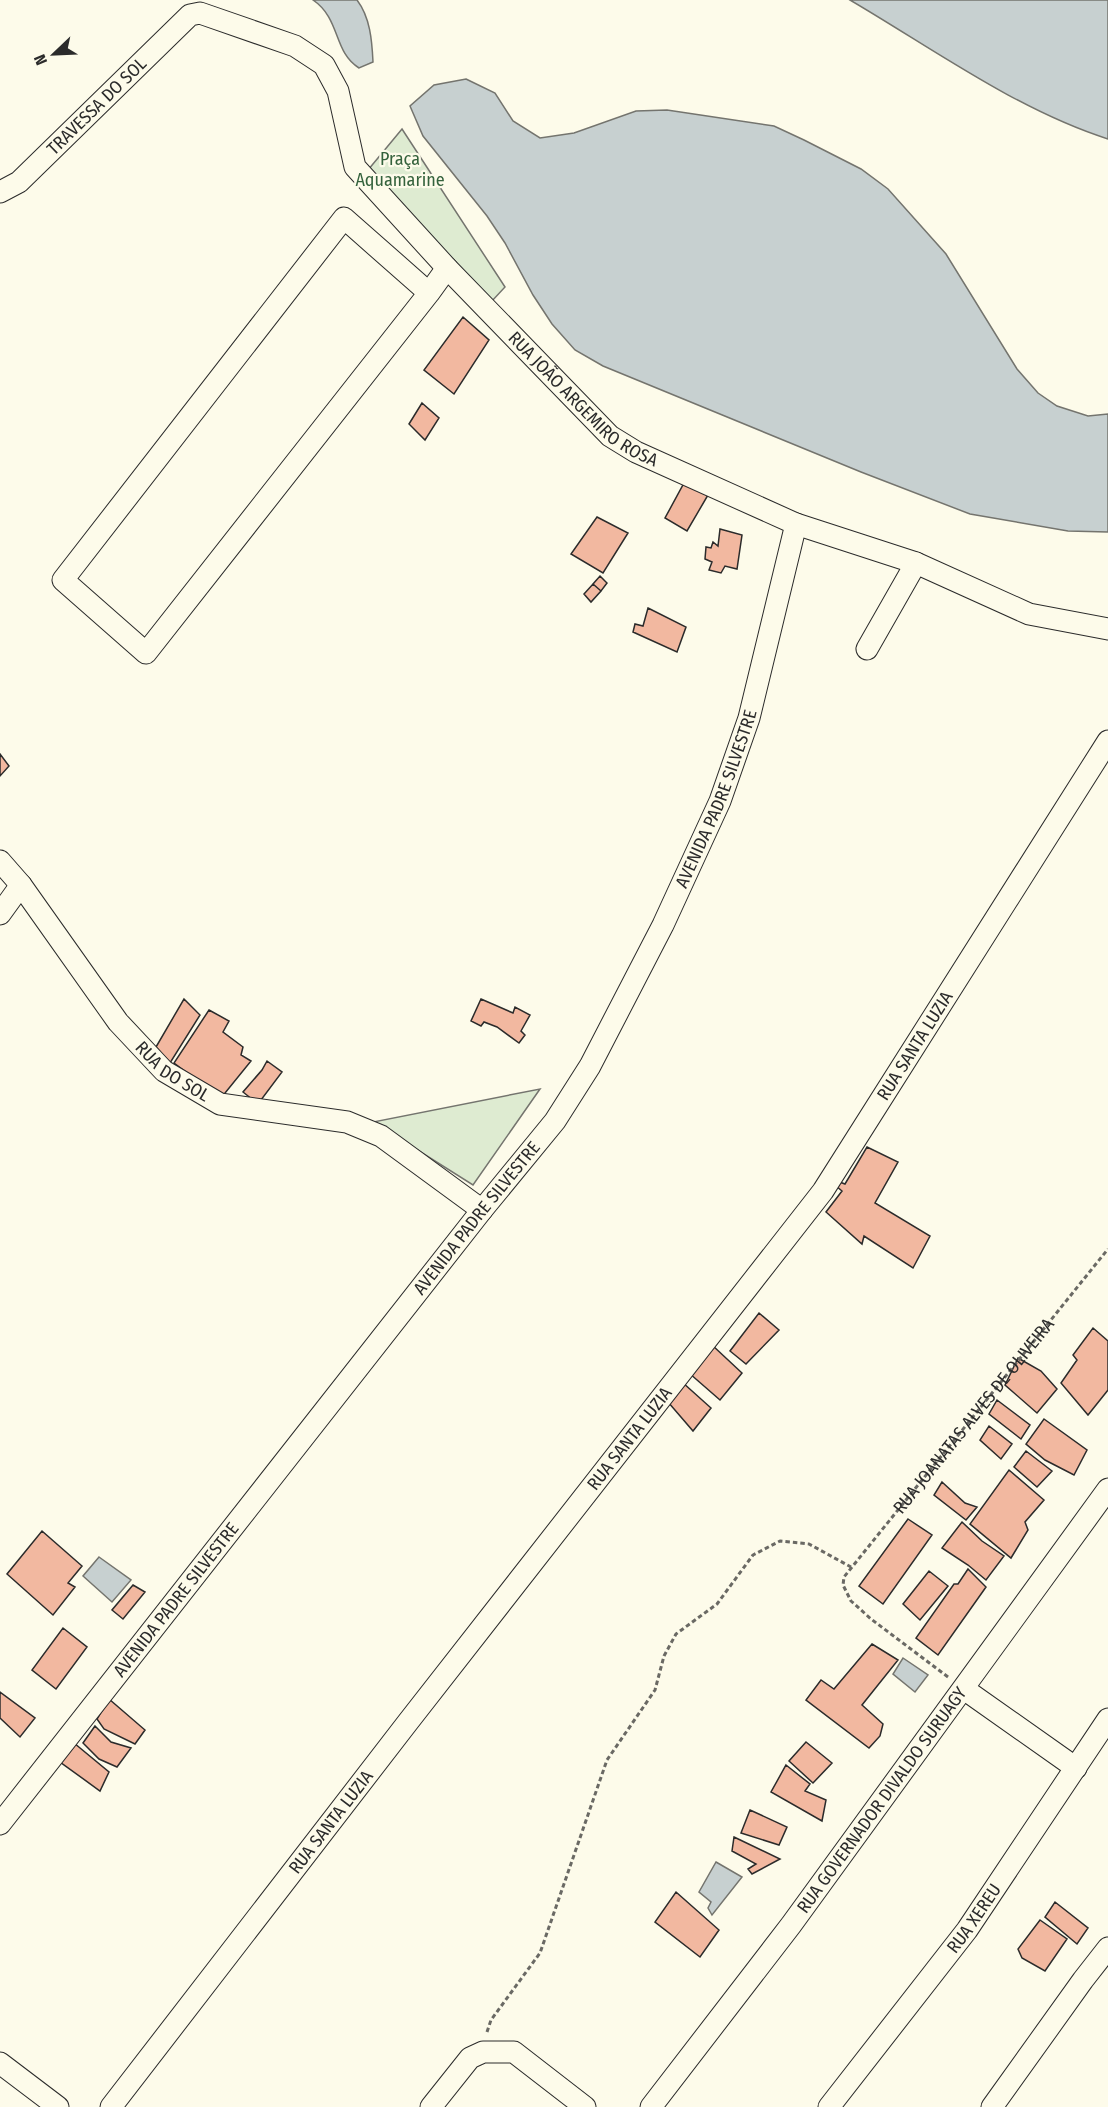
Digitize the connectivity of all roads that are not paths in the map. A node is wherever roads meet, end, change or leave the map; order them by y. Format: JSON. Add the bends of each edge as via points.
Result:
{"nodes":[{"id":1,"x":190,"y":15,"type":"joint"},
{"id":2,"x":0,"y":192,"type":"edge"},
{"id":3,"x":447,"y":268,"type":"junction"},
{"id":4,"x":429,"y":293,"type":"junction"},
{"id":5,"x":796,"y":524,"type":"junction"},
{"id":6,"x":916,"y":563,"type":"junction"},
{"id":7,"x":1108,"y":629,"type":"edge"},
{"id":8,"x":867,"y":649,"type":"dead end"},
{"id":9,"x":1106,"y":749,"type":"edge"},
{"id":10,"x":0,"y":861,"type":"edge"},
{"id":11,"x":21,"y":885,"type":"junction"},
{"id":12,"x":0,"y":914,"type":"edge"},
{"id":13,"x":482,"y":1210,"type":"junction"},
{"id":14,"x":1108,"y":1490,"type":"edge"},
{"id":15,"x":964,"y":1689,"type":"junction"},
{"id":16,"x":1108,"y":1719,"type":"edge"},
{"id":17,"x":1076,"y":1768,"type":"junction"},
{"id":18,"x":0,"y":1824,"type":"edge"},
{"id":19,"x":1108,"y":1948,"type":"edge"},
{"id":20,"x":0,"y":2063,"type":"edge"},
{"id":21,"x":58,"y":2107,"type":"edge"},
{"id":22,"x":111,"y":2107,"type":"edge"},
{"id":23,"x":431,"y":2107,"type":"edge"},
{"id":24,"x":585,"y":2107,"type":"edge"},
{"id":25,"x":651,"y":2107,"type":"edge"},
{"id":26,"x":829,"y":2107,"type":"edge"},
{"id":27,"x":992,"y":2107,"type":"edge"}],
"edges":[{"from":1,"to":2,"type":"street","name":"TRAVESSA DO SOL","via":[[19,183]]},
{"from":1,"to":3,"type":"street","name":"RUA JOÃO ARGEMIRO ROSA","via":[[200,13],[295,46],[324,65],[338,92],[355,167]]},
{"from":3,"to":4,"type":"street"},
{"from":3,"to":5,"type":"street","name":"RUA JOÃO ARGEMIRO ROSA","via":[[610,436],[636,452]]},
{"from":4,"to":4,"type":"street","via":[[146,653],[63,580],[344,218]]},
{"from":5,"to":6,"type":"street","name":"RUA JOÃO ARGEMIRO ROSA"},
{"from":5,"to":13,"type":"street","name":"AVENIDA PADRE SILVESTRE","via":[[749,718],[720,801],[663,925],[590,1066],[555,1121]]},
{"from":6,"to":7,"type":"street","name":"RUA JOÃO ARGEMIRO ROSA","via":[[1029,614]]},
{"from":6,"to":8,"type":"street"},
{"from":9,"to":22,"type":"street","name":"RUA SANTA LUZIA","via":[[823,1191]]},
{"from":10,"to":11,"type":"street","name":"RUA DO SOL"},
{"from":11,"to":12,"type":"street"},
{"from":11,"to":13,"type":"street","name":"RUA DO SOL","via":[[118,1022],[164,1071],[220,1104],[347,1122],[381,1136]]},
{"from":13,"to":18,"type":"street","name":"AVENIDA PADRE SILVESTRE"},
{"from":14,"to":15,"type":"street","name":"RUA GOVERNADOR DIVALDO SURUAGY"},
{"from":15,"to":17,"type":"street"},
{"from":15,"to":25,"type":"street","name":"RUA GOVERNADOR DIVALDO SURUAGY"},
{"from":16,"to":17,"type":"street","name":"RUA XEREU"},
{"from":17,"to":26,"type":"street","name":"RUA XEREU","via":[[968,1930]]},
{"from":19,"to":27,"type":"street"},
{"from":20,"to":21,"type":"street"},
{"from":23,"to":24,"type":"street","via":[[470,2058],[483,2052],[514,2052]]}]}
